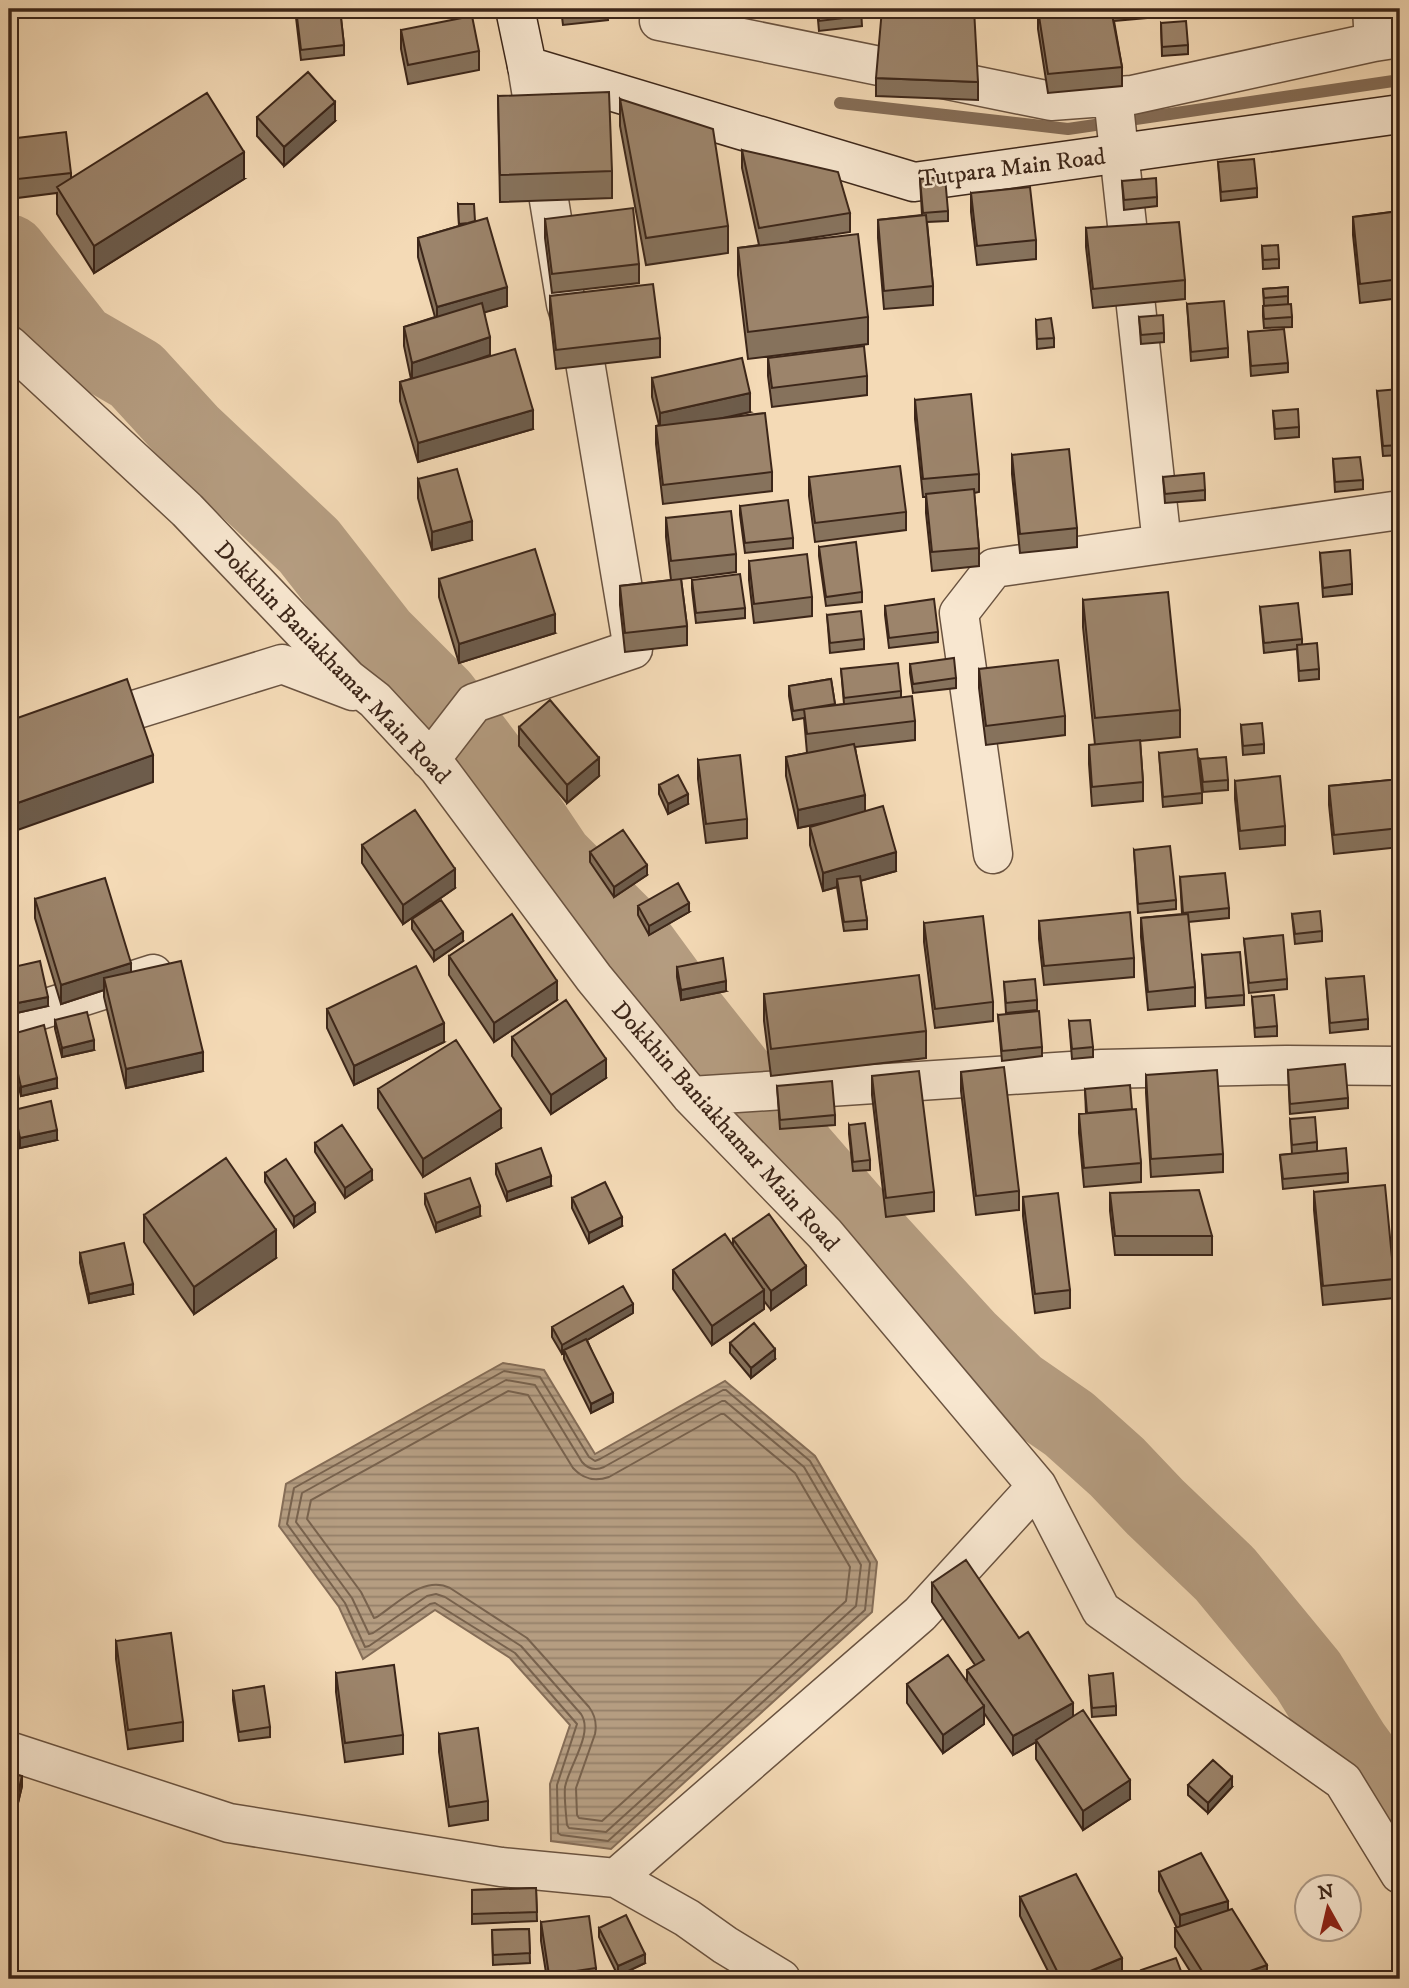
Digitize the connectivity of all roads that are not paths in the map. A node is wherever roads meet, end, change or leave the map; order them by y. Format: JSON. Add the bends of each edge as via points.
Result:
{"nodes":[{"id":1,"x":515,"y":9,"type":"edge"},
{"id":2,"x":659,"y":21,"type":"dead end"},
{"id":3,"x":1382,"y":30,"type":"edge"},
{"id":4,"x":527,"y":66,"type":"junction"},
{"id":5,"x":1113,"y":97,"type":"junction"},
{"id":6,"x":1400,"y":114,"type":"edge"},
{"id":7,"x":1120,"y":153,"type":"junction"},
{"id":8,"x":9,"y":345,"type":"edge"},
{"id":9,"x":1400,"y":510,"type":"edge"},
{"id":10,"x":1162,"y":544,"type":"junction"},
{"id":11,"x":375,"y":700,"type":"junction"},
{"id":12,"x":9,"y":749,"type":"edge"},
{"id":13,"x":431,"y":758,"type":"junction"},
{"id":14,"x":993,"y":854,"type":"dead end"},
{"id":15,"x":172,"y":968,"type":"edge"},
{"id":16,"x":9,"y":1020,"type":"edge"},
{"id":17,"x":1400,"y":1066,"type":"edge"},
{"id":18,"x":691,"y":1096,"type":"junction"},
{"id":19,"x":1037,"y":1486,"type":"junction"},
{"id":20,"x":9,"y":1751,"type":"edge"},
{"id":21,"x":1400,"y":1874,"type":"edge"},
{"id":22,"x":616,"y":1878,"type":"junction"},
{"id":23,"x":781,"y":1979,"type":"edge"}],
"edges":[{"from":1,"to":4,"type":"street"},
{"from":2,"to":5,"type":"street","via":[[827,38],[1051,101]]},
{"from":3,"to":5,"type":"street"},
{"from":4,"to":7,"type":"street","name":"Tutpara Main Road","via":[[914,182]]},
{"from":4,"to":13,"type":"street","via":[[566,304],[585,362],[633,649],[474,704]]},
{"from":5,"to":7,"type":"street"},
{"from":6,"to":7,"type":"street","name":"Tutpara Main Road"},
{"from":7,"to":10,"type":"street"},
{"from":8,"to":11,"type":"street","name":"Dokkhin Baniakhamar Main Road","via":[[187,510],[348,679]]},
{"from":9,"to":10,"type":"street"},
{"from":10,"to":14,"type":"street","via":[[995,568],[959,613]]},
{"from":11,"to":12,"type":"street","via":[[282,664]]},
{"from":11,"to":13,"type":"street","name":"Dokkhin Baniakhamar Main Road"},
{"from":13,"to":18,"type":"street","name":"Dokkhin Baniakhamar Main Road","via":[[594,978]]},
{"from":15,"to":16,"type":"street"},
{"from":17,"to":18,"type":"street","via":[[1102,1069]]},
{"from":18,"to":19,"type":"street","name":"Dokkhin Baniakhamar Main Road","via":[[825,1234]]},
{"from":19,"to":21,"type":"street","name":"Dokkhin Baniakhamar Main Road","via":[[1101,1610],[1343,1781]]},
{"from":19,"to":22,"type":"street","via":[[920,1614]]},
{"from":20,"to":22,"type":"street","via":[[229,1823],[501,1867]]},
{"from":22,"to":23,"type":"street"}]}
